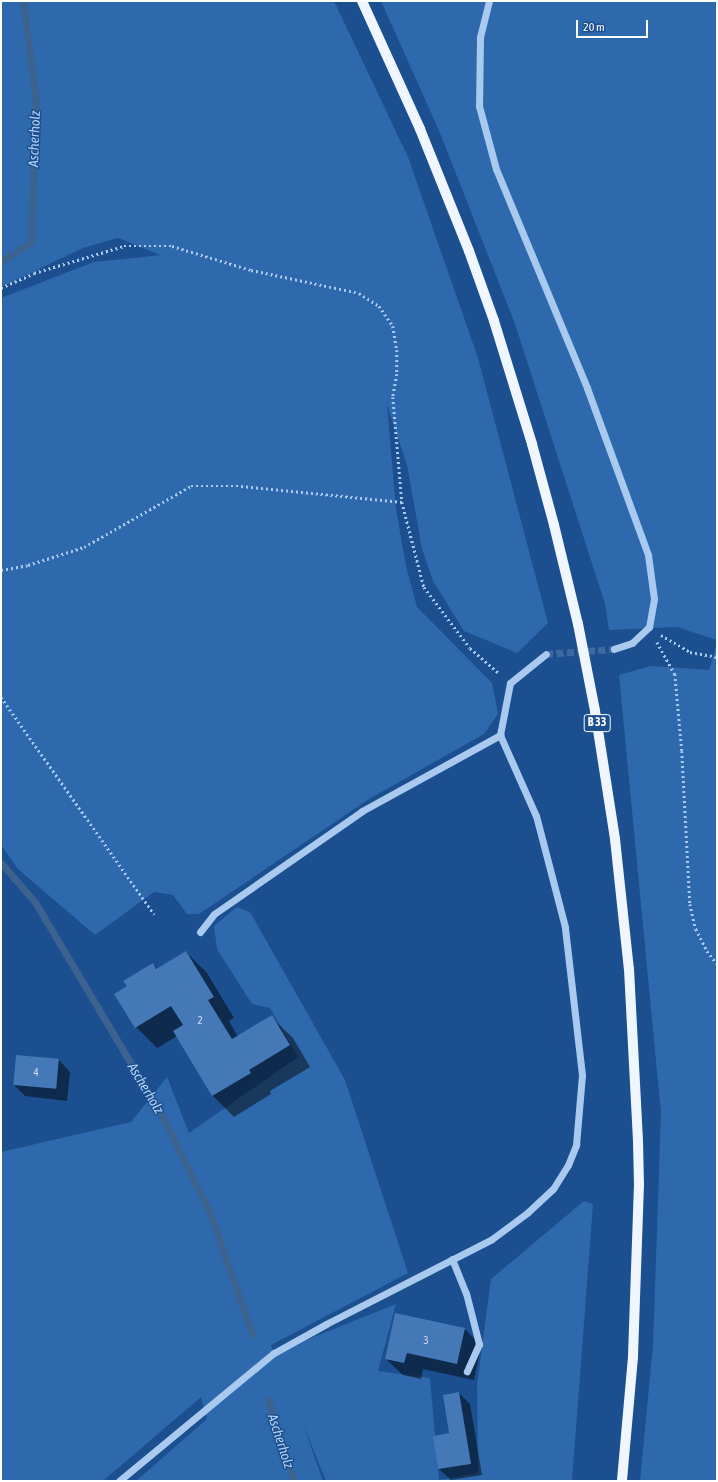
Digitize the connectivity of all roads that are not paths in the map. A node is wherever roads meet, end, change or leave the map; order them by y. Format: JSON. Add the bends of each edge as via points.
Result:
{"nodes":[{"id":1,"x":362,"y":1,"type":"edge"},
{"id":2,"x":489,"y":1,"type":"edge"},
{"id":3,"x":614,"y":649,"type":"tunnel mouth"},
{"id":4,"x":546,"y":654,"type":"tunnel mouth"},
{"id":5,"x":500,"y":735,"type":"junction"},
{"id":6,"x":200,"y":932,"type":"dead end"},
{"id":7,"x":452,"y":1259,"type":"junction"},
{"id":8,"x":467,"y":1371,"type":"dead end"},
{"id":9,"x":119,"y":1481,"type":"edge"},
{"id":10,"x":622,"y":1481,"type":"edge"}],
"edges":[{"from":1,"to":10,"type":"main road","number":"B 33","via":[[420,129],[469,251],[496,328],[554,525],[578,624],[595,711],[615,839],[629,968],[638,1141],[633,1357]]},
{"from":2,"to":3,"type":"street","via":[[480,38],[479,106],[496,169],[587,388],[648,555],[654,599],[649,627],[632,644]]},
{"from":4,"to":5,"type":"street","via":[[510,682]]},
{"from":5,"to":6,"type":"street","via":[[362,811],[214,914]]},
{"from":5,"to":7,"type":"street","via":[[536,816],[565,927],[582,1075],[576,1144],[568,1165],[553,1189],[527,1213],[492,1239]]},
{"from":7,"to":8,"type":"street","via":[[466,1293],[479,1344]]},
{"from":7,"to":9,"type":"street","via":[[274,1353]]}]}
